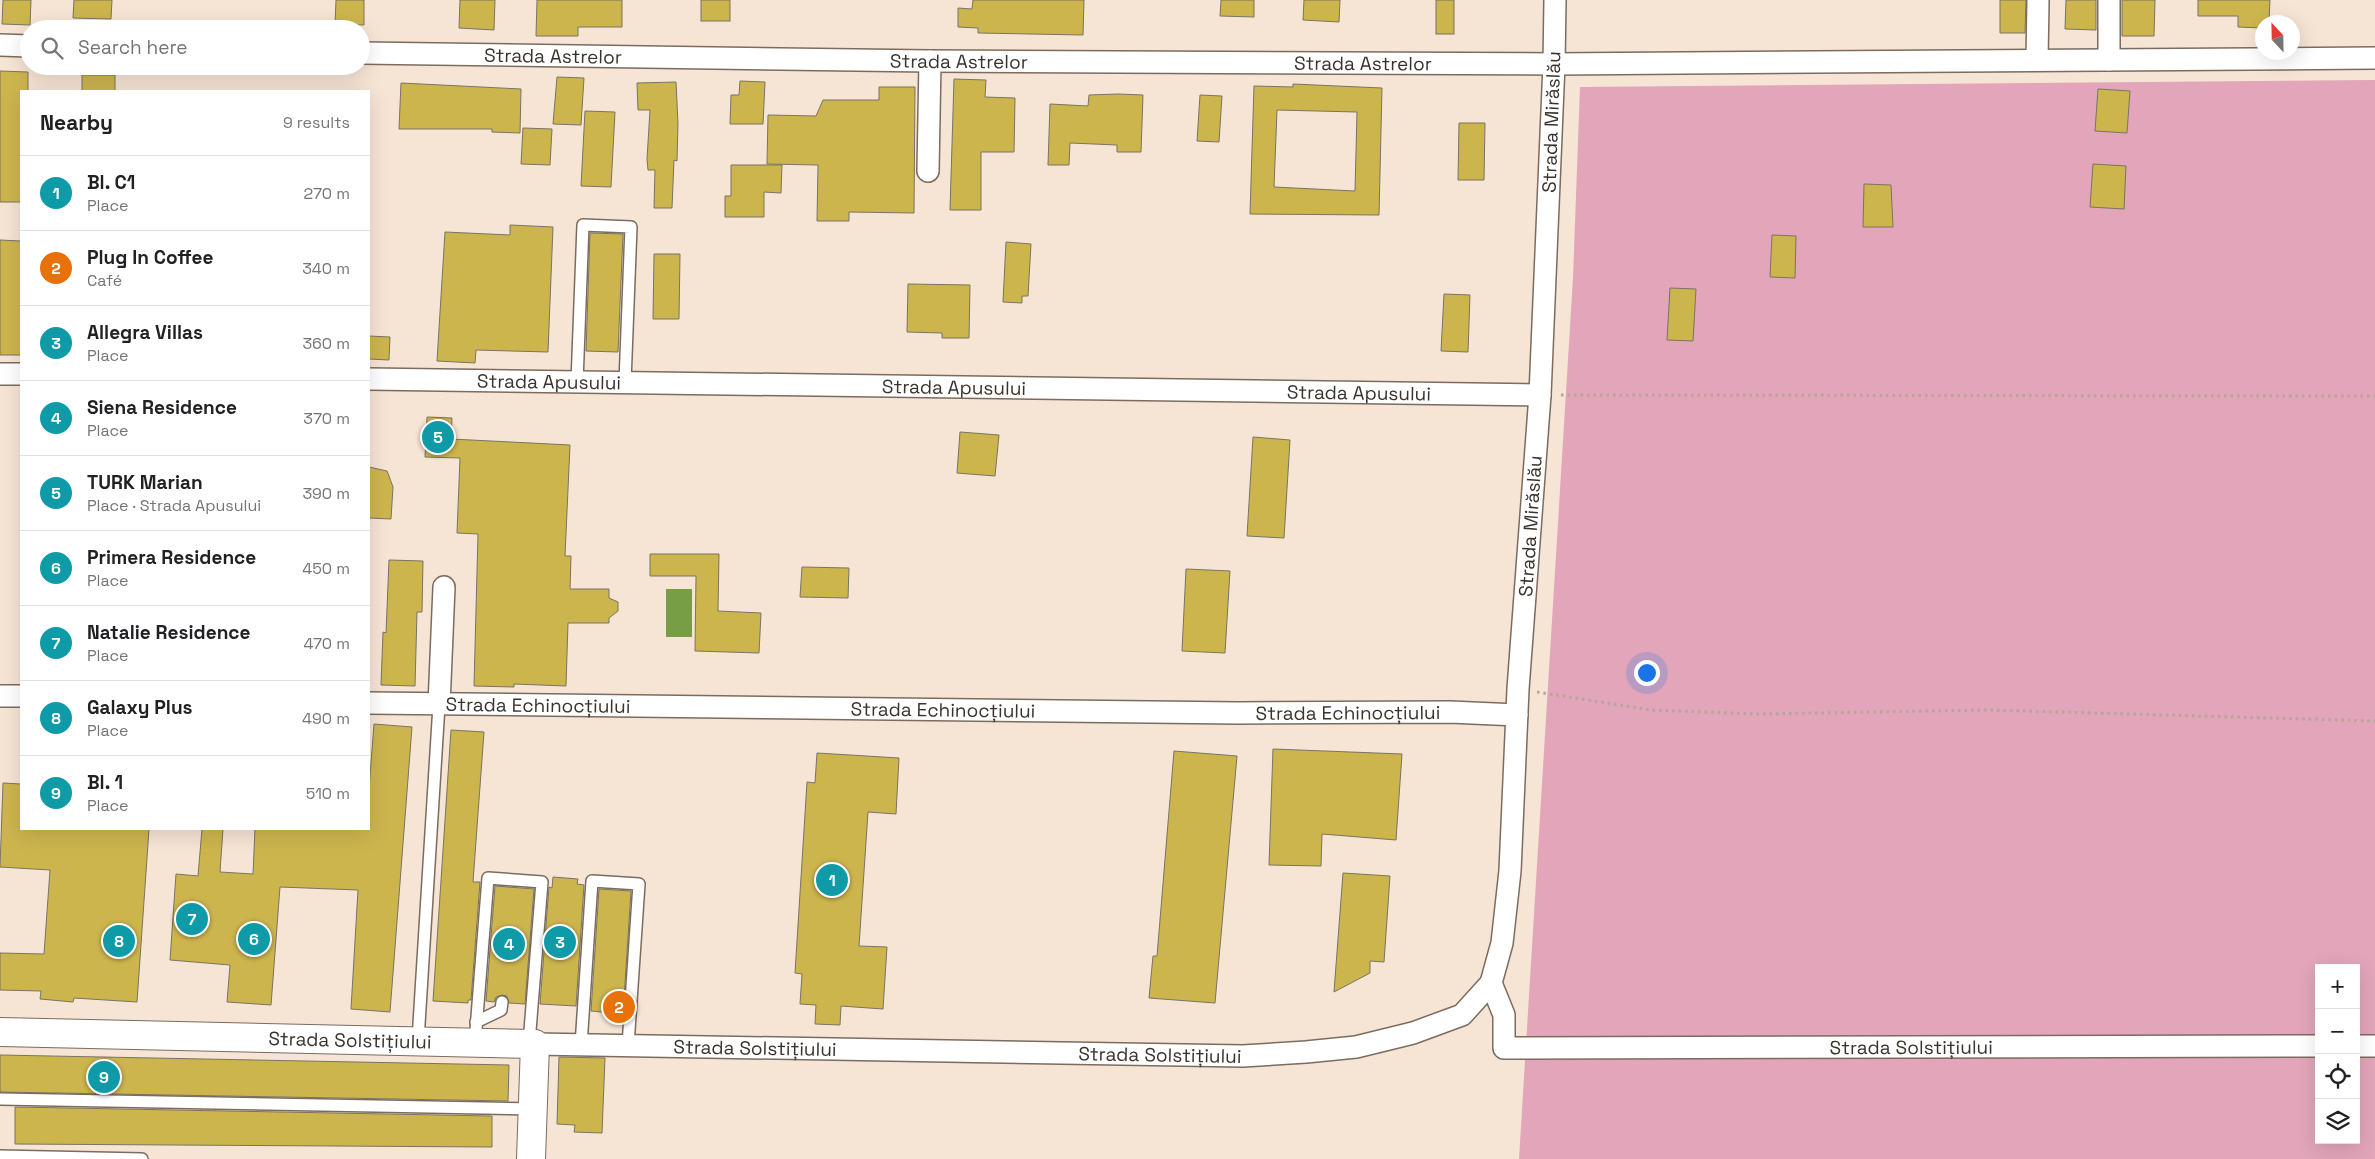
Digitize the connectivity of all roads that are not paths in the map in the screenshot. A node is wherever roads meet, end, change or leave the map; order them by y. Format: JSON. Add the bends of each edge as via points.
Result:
{"nodes":[{"id":1,"x":1555,"y":0,"type":"edge"},
{"id":2,"x":2038,"y":0,"type":"edge"},
{"id":3,"x":2110,"y":0,"type":"edge"},
{"id":4,"x":0,"y":45,"type":"edge"},
{"id":5,"x":20,"y":46,"type":"edge"},
{"id":6,"x":370,"y":53,"type":"edge"},
{"id":7,"x":2375,"y":58,"type":"edge"},
{"id":8,"x":2037,"y":60,"type":"junction"},
{"id":9,"x":2109,"y":60,"type":"junction"},
{"id":10,"x":930,"y":61,"type":"junction"},
{"id":11,"x":1554,"y":64,"type":"junction"},
{"id":12,"x":928,"y":171,"type":"dead end"},
{"id":13,"x":0,"y":374,"type":"edge"},
{"id":14,"x":20,"y":374,"type":"edge"},
{"id":15,"x":370,"y":379,"type":"edge"},
{"id":16,"x":577,"y":382,"type":"junction"},
{"id":17,"x":625,"y":382,"type":"junction"},
{"id":18,"x":1540,"y":395,"type":"junction"},
{"id":19,"x":444,"y":587,"type":"dead end"},
{"id":20,"x":0,"y":696,"type":"edge"},
{"id":21,"x":20,"y":696,"type":"edge"},
{"id":22,"x":370,"y":703,"type":"edge"},
{"id":23,"x":439,"y":705,"type":"junction"},
{"id":24,"x":1517,"y":715,"type":"junction"},
{"id":25,"x":1490,"y":983,"type":"junction"},
{"id":26,"x":502,"y":1002,"type":"dead end"},
{"id":27,"x":0,"y":1032,"type":"edge"},
{"id":28,"x":475,"y":1032,"type":"junction"},
{"id":29,"x":418,"y":1040,"type":"junction"},
{"id":30,"x":532,"y":1044,"type":"junction"},
{"id":31,"x":581,"y":1045,"type":"junction"},
{"id":32,"x":628,"y":1045,"type":"junction"},
{"id":33,"x":2315,"y":1046,"type":"edge"},
{"id":34,"x":2360,"y":1046,"type":"edge"},
{"id":35,"x":2375,"y":1046,"type":"edge"},
{"id":36,"x":0,"y":1099,"type":"edge"},
{"id":37,"x":533,"y":1109,"type":"junction"},
{"id":38,"x":0,"y":1156,"type":"edge"},
{"id":39,"x":142,"y":1159,"type":"edge"},
{"id":40,"x":531,"y":1159,"type":"edge"}],
"edges":[{"from":1,"to":11,"type":"street","name":"Strada Mirăslău"},
{"from":2,"to":8,"type":"street"},
{"from":3,"to":9,"type":"street"},
{"from":4,"to":5,"type":"street"},
{"from":6,"to":10,"type":"street","name":"Strada Astrelor"},
{"from":7,"to":9,"type":"street","name":"Strada Astrelor"},
{"from":8,"to":9,"type":"street","name":"Strada Astrelor"},
{"from":8,"to":11,"type":"street","name":"Strada Astrelor"},
{"from":10,"to":11,"type":"street","name":"Strada Astrelor"},
{"from":10,"to":12,"type":"street"},
{"from":11,"to":18,"type":"street","name":"Strada Mirăslău"},
{"from":13,"to":14,"type":"street"},
{"from":15,"to":16,"type":"street","name":"Strada Apusului"},
{"from":16,"to":17,"type":"street","name":"Strada Apusului"},
{"from":16,"to":17,"type":"lane","via":[[583,225],[631,227]]},
{"from":17,"to":18,"type":"street","name":"Strada Apusului"},
{"from":18,"to":24,"type":"street","name":"Strada Mirăslău"},
{"from":19,"to":23,"type":"street"},
{"from":20,"to":21,"type":"street"},
{"from":22,"to":23,"type":"street","name":"Strada Echinocțiului"},
{"from":23,"to":24,"type":"street","name":"Strada Echinocțiului","via":[[1238,713],[1388,711]]},
{"from":23,"to":29,"type":"lane"},
{"from":24,"to":25,"type":"street","name":"Strada Mirăslău","via":[[1509,880],[1502,943]]},
{"from":25,"to":32,"type":"street","name":"Strada Solstițiului","via":[[1462,1016],[1413,1033],[1356,1047],[1306,1052],[1243,1056]]},
{"from":25,"to":33,"type":"street","name":"Strada Solstițiului","via":[[1504,1015],[1504,1048]]},
{"from":26,"to":28,"type":"lane","via":[[501,1010]]},
{"from":27,"to":29,"type":"street","name":"Strada Solstițiului"},
{"from":28,"to":29,"type":"street","name":"Strada Solstițiului"},
{"from":28,"to":30,"type":"street","name":"Strada Solstițiului"},
{"from":28,"to":30,"type":"lane","via":[[488,878],[542,882]]},
{"from":30,"to":31,"type":"street","name":"Strada Solstițiului"},
{"from":30,"to":37,"type":"street"},
{"from":31,"to":32,"type":"street","name":"Strada Solstițiului"},
{"from":31,"to":32,"type":"lane","via":[[592,881],[638,884]]},
{"from":34,"to":35,"type":"street"},
{"from":36,"to":37,"type":"lane"},
{"from":37,"to":40,"type":"street"},
{"from":38,"to":39,"type":"lane"}]}
